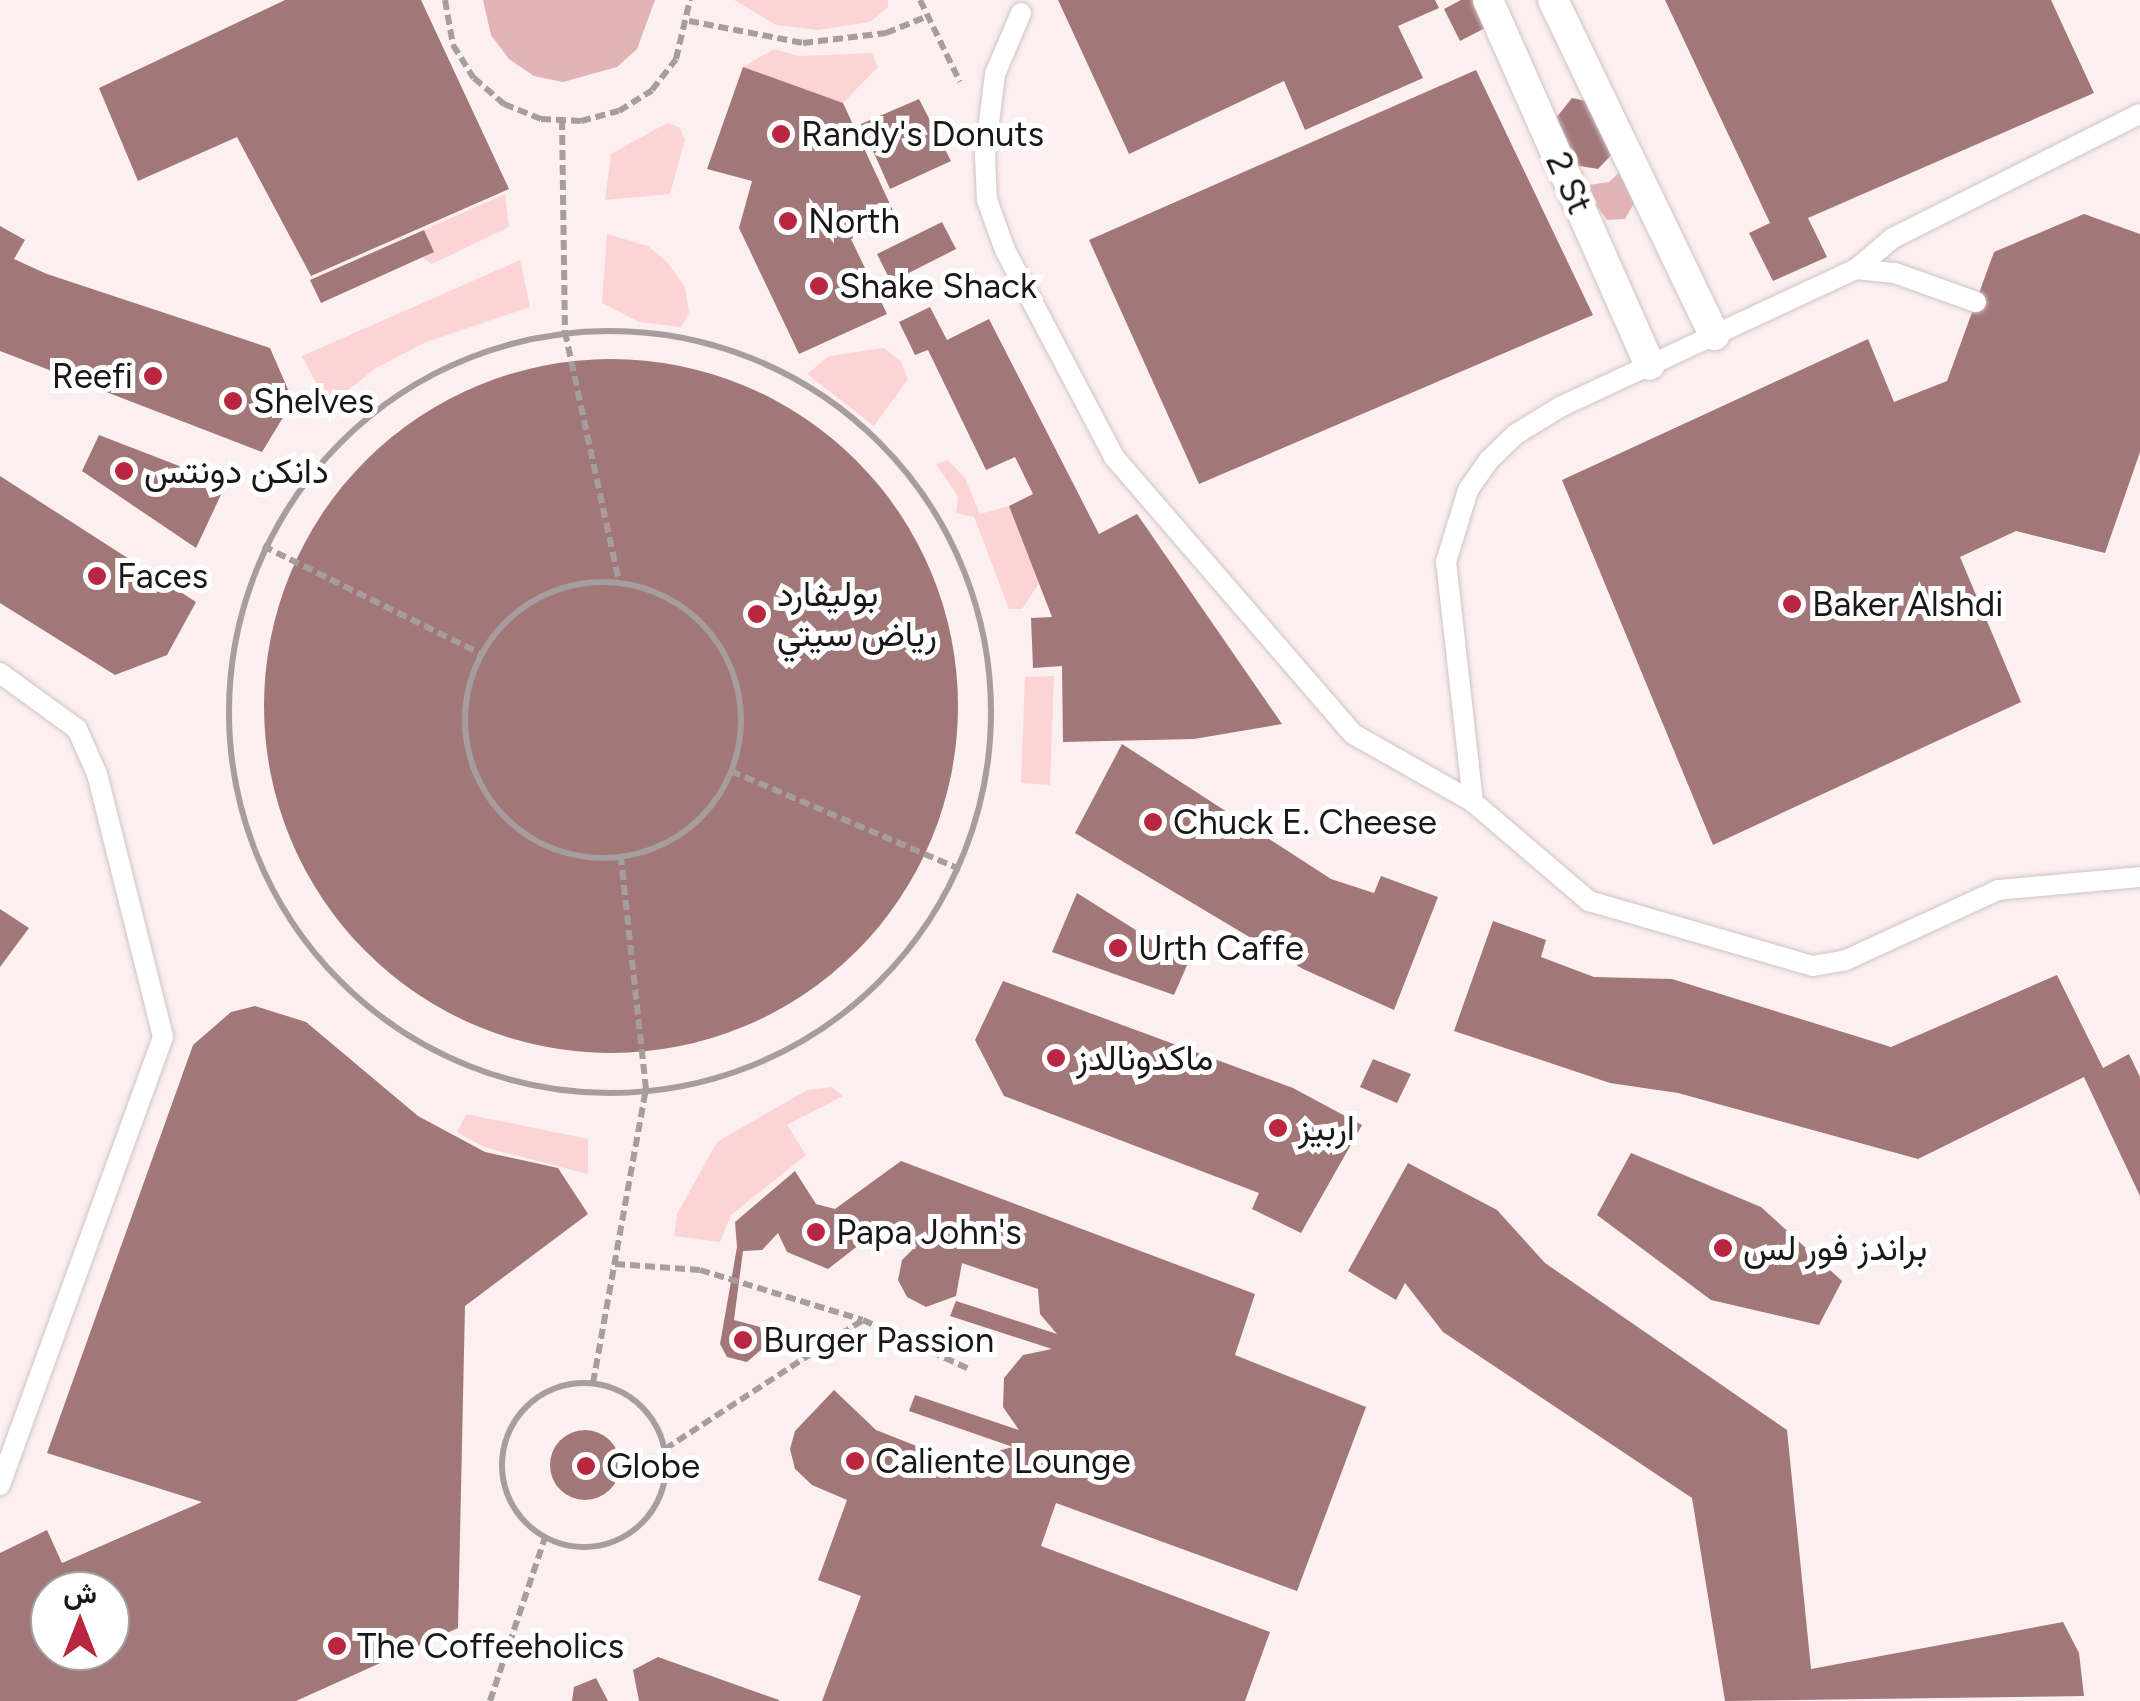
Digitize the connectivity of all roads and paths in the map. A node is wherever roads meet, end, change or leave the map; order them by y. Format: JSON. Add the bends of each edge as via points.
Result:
{"nodes":[{"id":1,"x":445,"y":0,"type":"edge"},
{"id":2,"x":690,"y":0,"type":"edge"},
{"id":3,"x":920,"y":0,"type":"edge"},
{"id":4,"x":1554,"y":0,"type":"edge"},
{"id":5,"x":1498,"y":4,"type":"edge"},
{"id":6,"x":1021,"y":14,"type":"dead end"},
{"id":7,"x":928,"y":16,"type":"junction"},
{"id":8,"x":690,"y":21,"type":"junction"},
{"id":9,"x":948,"y":57,"type":"dead end"},
{"id":10,"x":2140,"y":114,"type":"edge"},
{"id":11,"x":562,"y":120,"type":"junction"},
{"id":12,"x":1856,"y":269,"type":"junction"},
{"id":13,"x":1976,"y":302,"type":"dead end"},
{"id":14,"x":565,"y":332,"type":"junction"},
{"id":15,"x":1714,"y":335,"type":"junction"},
{"id":16,"x":1650,"y":365,"type":"junction"},
{"id":17,"x":263,"y":546,"type":"junction"},
{"id":18,"x":619,"y":582,"type":"junction"},
{"id":19,"x":482,"y":654,"type":"junction"},
{"id":20,"x":0,"y":673,"type":"edge"},
{"id":21,"x":731,"y":772,"type":"junction"},
{"id":22,"x":1473,"y":802,"type":"junction"},
{"id":23,"x":621,"y":857,"type":"junction"},
{"id":24,"x":956,"y":868,"type":"junction"},
{"id":25,"x":2140,"y":877,"type":"edge"},
{"id":26,"x":646,"y":1089,"type":"junction"},
{"id":27,"x":614,"y":1264,"type":"junction"},
{"id":28,"x":864,"y":1320,"type":"junction"},
{"id":29,"x":967,"y":1368,"type":"dead end"},
{"id":30,"x":593,"y":1383,"type":"junction"},
{"id":31,"x":665,"y":1449,"type":"junction"},
{"id":32,"x":0,"y":1485,"type":"edge"},
{"id":33,"x":545,"y":1538,"type":"junction"},
{"id":34,"x":490,"y":1701,"type":"edge"}],
"edges":[{"from":1,"to":11,"type":"path","via":[[454,45],[474,78],[504,104]]},
{"from":2,"to":8,"type":"path"},
{"from":3,"to":7,"type":"path"},
{"from":4,"to":15,"type":"street","name":"2 St"},
{"from":5,"to":16,"type":"street","name":"2 St"},
{"from":6,"to":22,"type":"lane","via":[[995,74],[987,200],[1005,250],[1114,458],[1352,734]]},
{"from":7,"to":8,"type":"path","via":[[886,34],[803,43]]},
{"from":7,"to":9,"type":"path"},
{"from":8,"to":11,"type":"path","via":[[676,58],[652,90],[619,111]]},
{"from":10,"to":12,"type":"lane","via":[[1894,238]]},
{"from":11,"to":14,"type":"path"},
{"from":12,"to":13,"type":"lane","via":[[1896,273]]},
{"from":12,"to":15,"type":"lane"},
{"from":14,"to":17,"type":"path","via":[[442,368],[337,442]]},
{"from":14,"to":18,"type":"path"},
{"from":14,"to":24,"type":"path","via":[[690,338],[806,382],[901,462],[967,567],[994,688],[983,810]]},
{"from":15,"to":16,"type":"lane"},
{"from":16,"to":22,"type":"lane","via":[[1516,434],[1468,490],[1453,526],[1446,562]]},
{"from":17,"to":19,"type":"path"},
{"from":17,"to":26,"type":"path","via":[[228,670],[234,797],[284,916],[368,1011],[480,1074],[607,1096]]},
{"from":18,"to":19,"type":"path","via":[[572,584],[528,602],[493,634]]},
{"from":18,"to":21,"type":"path","via":[[662,593],[700,618],[726,654],[742,696],[742,740]]},
{"from":19,"to":23,"type":"path","via":[[471,676],[464,722],[472,768],[496,809],[532,840],[577,856]]},
{"from":20,"to":32,"type":"lane","via":[[77,728],[163,1036]]},
{"from":21,"to":23,"type":"path","via":[[701,819],[664,844]]},
{"from":21,"to":24,"type":"path"},
{"from":22,"to":25,"type":"lane","via":[[1588,901],[1812,966],[1846,960],[1998,890]]},
{"from":23,"to":26,"type":"path"},
{"from":24,"to":26,"type":"path","via":[[932,924],[847,1014],[734,1075]]},
{"from":26,"to":27,"type":"path"},
{"from":27,"to":28,"type":"path","via":[[700,1270]]},
{"from":27,"to":30,"type":"path"},
{"from":28,"to":29,"type":"path"},
{"from":28,"to":31,"type":"path"},
{"from":30,"to":31,"type":"path","via":[[640,1404]]},
{"from":30,"to":33,"type":"path","via":[[565,1384],[538,1396],[505,1441],[507,1497]]},
{"from":31,"to":33,"type":"path","via":[[659,1500],[623,1538],[572,1547]]},
{"from":33,"to":34,"type":"path"}]}
